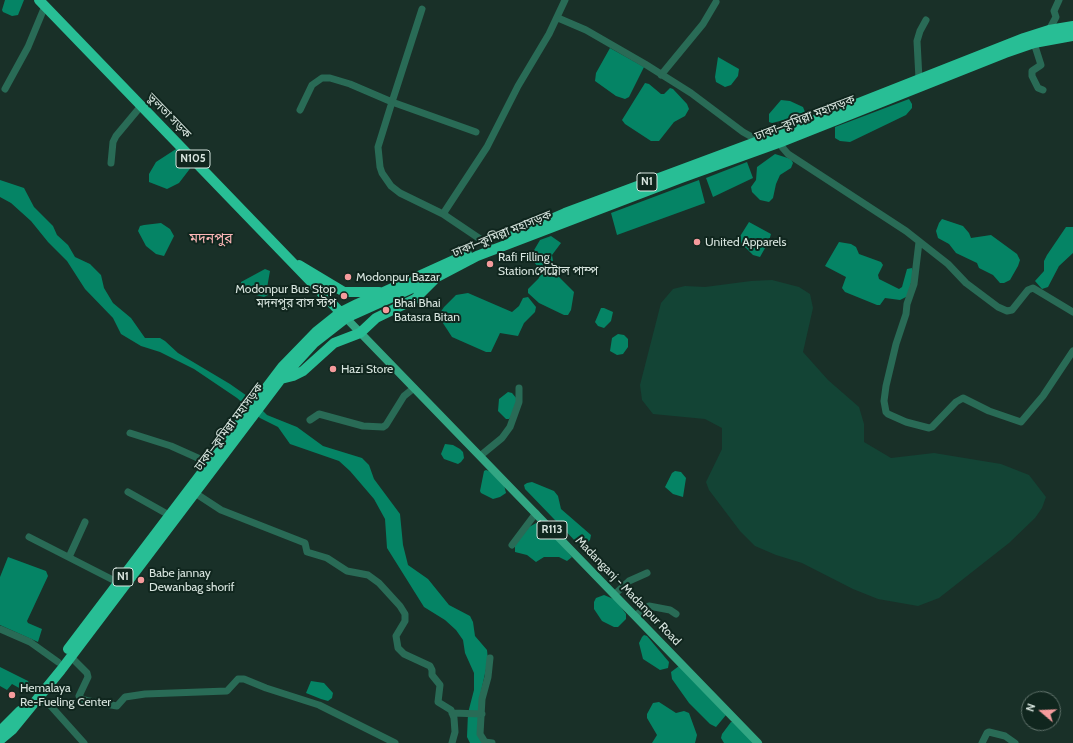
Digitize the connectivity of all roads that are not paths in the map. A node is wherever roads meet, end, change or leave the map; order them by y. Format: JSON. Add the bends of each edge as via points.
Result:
{"nodes":[{"id":1,"x":565,"y":0,"type":"edge"},
{"id":2,"x":1059,"y":0,"type":"edge"},
{"id":3,"x":716,"y":2,"type":"dead end"},
{"id":4,"x":42,"y":3,"type":"edge"},
{"id":5,"x":422,"y":9,"type":"dead end"},
{"id":6,"x":558,"y":18,"type":"junction"},
{"id":7,"x":926,"y":20,"type":"dead end"},
{"id":8,"x":1073,"y":26,"type":"edge"},
{"id":9,"x":1049,"y":30,"type":"junction"},
{"id":10,"x":1073,"y":36,"type":"edge"},
{"id":11,"x":1034,"y":43,"type":"junction"},
{"id":12,"x":661,"y":75,"type":"junction"},
{"id":13,"x":920,"y":79,"type":"junction"},
{"id":14,"x":5,"y":89,"type":"dead end"},
{"id":15,"x":1043,"y":90,"type":"dead end"},
{"id":16,"x":392,"y":102,"type":"junction"},
{"id":17,"x":141,"y":106,"type":"junction"},
{"id":18,"x":300,"y":110,"type":"dead end"},
{"id":19,"x":476,"y":132,"type":"dead end"},
{"id":20,"x":759,"y":141,"type":"junction"},
{"id":21,"x":781,"y":142,"type":"junction"},
{"id":22,"x":110,"y":163,"type":"dead end"},
{"id":23,"x":443,"y":214,"type":"junction"},
{"id":24,"x":919,"y":242,"type":"junction"},
{"id":25,"x":489,"y":245,"type":"junction"},
{"id":26,"x":292,"y":261,"type":"junction"},
{"id":27,"x":437,"y":277,"type":"junction"},
{"id":28,"x":386,"y":292,"type":"junction"},
{"id":29,"x":1073,"y":312,"type":"edge"},
{"id":30,"x":344,"y":315,"type":"junction"},
{"id":31,"x":360,"y":333,"type":"junction"},
{"id":32,"x":1073,"y":351,"type":"edge"},
{"id":33,"x":281,"y":379,"type":"junction"},
{"id":34,"x":414,"y":388,"type":"junction"},
{"id":35,"x":519,"y":388,"type":"dead end"},
{"id":36,"x":260,"y":401,"type":"junction"},
{"id":37,"x":310,"y":420,"type":"dead end"},
{"id":38,"x":245,"y":422,"type":"junction"},
{"id":39,"x":130,"y":433,"type":"dead end"},
{"id":40,"x":480,"y":456,"type":"junction"},
{"id":41,"x":209,"y":463,"type":"junction"},
{"id":42,"x":128,"y":492,"type":"dead end"},
{"id":43,"x":195,"y":493,"type":"junction"},
{"id":44,"x":536,"y":513,"type":"junction"},
{"id":45,"x":169,"y":515,"type":"junction"},
{"id":46,"x":85,"y":522,"type":"dead end"},
{"id":47,"x":29,"y":537,"type":"dead end"},
{"id":48,"x":512,"y":545,"type":"dead end"},
{"id":49,"x":69,"y":557,"type":"junction"},
{"id":50,"x":647,"y":573,"type":"dead end"},
{"id":51,"x":119,"y":583,"type":"junction"},
{"id":52,"x":615,"y":594,"type":"junction"},
{"id":53,"x":676,"y":614,"type":"dead end"},
{"id":54,"x":636,"y":615,"type":"junction"},
{"id":55,"x":0,"y":629,"type":"edge"},
{"id":56,"x":71,"y":657,"type":"junction"},
{"id":57,"x":490,"y":658,"type":"dead end"},
{"id":58,"x":58,"y":662,"type":"junction"},
{"id":59,"x":38,"y":700,"type":"junction"},
{"id":60,"x":452,"y":713,"type":"junction"},
{"id":61,"x":482,"y":714,"type":"junction"},
{"id":62,"x":0,"y":731,"type":"edge"},
{"id":63,"x":0,"y":740,"type":"edge"},
{"id":64,"x":84,"y":743,"type":"edge"},
{"id":65,"x":395,"y":743,"type":"edge"},
{"id":66,"x":452,"y":743,"type":"edge"},
{"id":67,"x":492,"y":743,"type":"edge"},
{"id":68,"x":758,"y":743,"type":"edge"},
{"id":69,"x":982,"y":743,"type":"edge"},
{"id":70,"x":1015,"y":743,"type":"edge"}],
"edges":[{"from":1,"to":6,"type":"street"},
{"from":2,"to":9,"type":"street","via":[[1054,11],[1056,17]]},
{"from":3,"to":12,"type":"street","via":[[703,24]]},
{"from":4,"to":14,"type":"street","via":[[26,53]]},
{"from":4,"to":17,"type":"highway","name":"ভুলতা সড়ক","number":"N105"},
{"from":5,"to":16,"type":"street"},
{"from":6,"to":12,"type":"street","via":[[598,36]]},
{"from":6,"to":23,"type":"street","via":[[518,86],[487,147]]},
{"from":7,"to":13,"type":"street","via":[[917,41]]},
{"from":8,"to":9,"type":"highway","name":"ঢাকা–কুমিল্লা মহাসড়ক","number":"N1"},
{"from":9,"to":13,"type":"highway","name":"ঢাকা–কুমিল্লা মহাসড়ক","number":"N1"},
{"from":10,"to":11,"type":"highway","name":"ঢাকা–কুমিল্লা মহাসড়ক","number":"N1"},
{"from":11,"to":15,"type":"street","via":[[1041,65],[1032,71],[1032,76],[1038,88]]},
{"from":11,"to":21,"type":"highway","name":"ঢাকা–কুমিল্লা মহাসড়ক","number":"N1"},
{"from":12,"to":20,"type":"street"},
{"from":13,"to":20,"type":"highway","name":"ঢাকা–কুমিল্লা মহাসড়ক","number":"N1"},
{"from":16,"to":18,"type":"street","via":[[350,84],[322,78],[312,85]]},
{"from":16,"to":19,"type":"street"},
{"from":16,"to":23,"type":"street","via":[[378,147],[382,173],[391,186],[400,193]]},
{"from":17,"to":22,"type":"street","via":[[116,136]]},
{"from":17,"to":26,"type":"highway","name":"ভুলতা সড়ক","number":"N105"},
{"from":20,"to":25,"type":"highway","name":"ঢাকা–কুমিল্লা মহাসড়ক","number":"N1"},
{"from":21,"to":24,"type":"street","via":[[785,151],[796,160],[882,214]]},
{"from":21,"to":27,"type":"highway","name":"ঢাকা–কুমিল্লা মহাসড়ক","number":"N1","via":[[477,256]]},
{"from":23,"to":25,"type":"street"},
{"from":24,"to":29,"type":"street","via":[[948,264],[966,283],[1002,309],[1012,310],[1028,290],[1033,288]]},
{"from":24,"to":32,"type":"street","via":[[914,284],[886,386],[884,401],[888,414],[929,428],[963,398],[989,411],[1021,422],[1043,396]]},
{"from":25,"to":28,"type":"highway","name":"ঢাকা–কুমিল্লা মহাসড়ক","number":"N1"},
{"from":26,"to":28,"type":"highway","via":[[344,292]]},
{"from":26,"to":30,"type":"highway","name":"ভুলতা সড়ক","number":"N105"},
{"from":27,"to":30,"type":"highway","name":"ঢাকা–কুমিল্লা মহাসড়ক","number":"N1"},
{"from":27,"to":31,"type":"highway","via":[[415,299],[376,318]]},
{"from":28,"to":30,"type":"highway","name":"ঢাকা–কুমিল্লা মহাসড়ক","number":"N1"},
{"from":30,"to":31,"type":"main road","name":"Madanganj - Madanpur Road","number":"R113"},
{"from":30,"to":33,"type":"highway","name":"ঢাকা–কুমিল্লা মহাসড়ক","number":"N1"},
{"from":30,"to":36,"type":"highway","name":"ঢাকা–কুমিল্লা মহাসড়ক","number":"N1","via":[[316,332],[292,357]]},
{"from":31,"to":33,"type":"highway","via":[[334,343],[303,371]]},
{"from":31,"to":34,"type":"main road","name":"Madanganj - Madanpur Road","number":"R113"},
{"from":33,"to":36,"type":"highway","name":"ঢাকা–কুমিল্লা মহাসড়ক","number":"N1"},
{"from":34,"to":37,"type":"street","via":[[404,396],[383,427],[363,426],[319,414]]},
{"from":34,"to":40,"type":"main road","name":"Madanganj - Madanpur Road","number":"R113"},
{"from":35,"to":40,"type":"street","via":[[519,402],[510,428]]},
{"from":36,"to":38,"type":"highway","name":"ঢাকা–কুমিল্লা মহাসড়ক","number":"N1"},
{"from":38,"to":41,"type":"highway","name":"ঢাকা–কুমিল্লা মহাসড়ক","number":"N1"},
{"from":38,"to":43,"type":"highway","name":"ঢাকা–কুমিল্লা মহাসড়ক","number":"N1"},
{"from":39,"to":41,"type":"street","via":[[182,450]]},
{"from":40,"to":44,"type":"main road","name":"Madanganj - Madanpur Road","number":"R113"},
{"from":41,"to":45,"type":"highway","name":"ঢাকা–কুমিল্লা মহাসড়ক","number":"N1"},
{"from":42,"to":45,"type":"street"},
{"from":43,"to":56,"type":"highway","name":"ঢাকা–কুমিল্লা মহাসড়ক","number":"N1"},
{"from":43,"to":60,"type":"street","via":[[227,513],[304,543],[307,552],[327,558],[347,571],[368,575],[379,583],[405,614],[405,621],[396,636],[398,648],[404,654],[431,667],[432,675],[441,688],[438,702]]},
{"from":44,"to":48,"type":"street"},
{"from":44,"to":52,"type":"main road","name":"Madanganj - Madanpur Road","number":"R113"},
{"from":45,"to":51,"type":"highway","name":"ঢাকা–কুমিল্লা মহাসড়ক","number":"N1"},
{"from":46,"to":49,"type":"street"},
{"from":47,"to":49,"type":"street"},
{"from":49,"to":51,"type":"street"},
{"from":50,"to":52,"type":"street","via":[[629,581]]},
{"from":51,"to":58,"type":"highway","name":"ঢাকা–কুমিল্লা মহাসড়ক","number":"N1"},
{"from":52,"to":54,"type":"main road","name":"Madanganj - Madanpur Road","number":"R113"},
{"from":53,"to":54,"type":"street","via":[[670,610],[649,606]]},
{"from":54,"to":68,"type":"main road","name":"Madanganj - Madanpur Road","number":"R113"},
{"from":55,"to":58,"type":"street","via":[[30,642]]},
{"from":56,"to":59,"type":"highway","name":"ঢাকা–কুমিল্লা মহাসড়ক","number":"N1"},
{"from":56,"to":65,"type":"street","via":[[87,672],[88,676],[79,696],[89,702],[117,706],[126,697],[145,694],[227,691],[238,679],[244,678],[319,705]]},
{"from":57,"to":61,"type":"street","via":[[482,699]]},
{"from":58,"to":62,"type":"highway","name":"ঢাকা–কুমিল্লা মহাসড়ক","number":"N1","via":[[18,715]]},
{"from":59,"to":63,"type":"highway","name":"ঢাকা–কুমিল্লা মহাসড়ক","number":"N1"},
{"from":59,"to":64,"type":"street","via":[[49,704]]},
{"from":60,"to":61,"type":"street"},
{"from":60,"to":66,"type":"street","via":[[455,732]]},
{"from":61,"to":67,"type":"street","via":[[480,734],[485,742]]},
{"from":69,"to":70,"type":"street","via":[[989,732],[1005,736]]}]}
